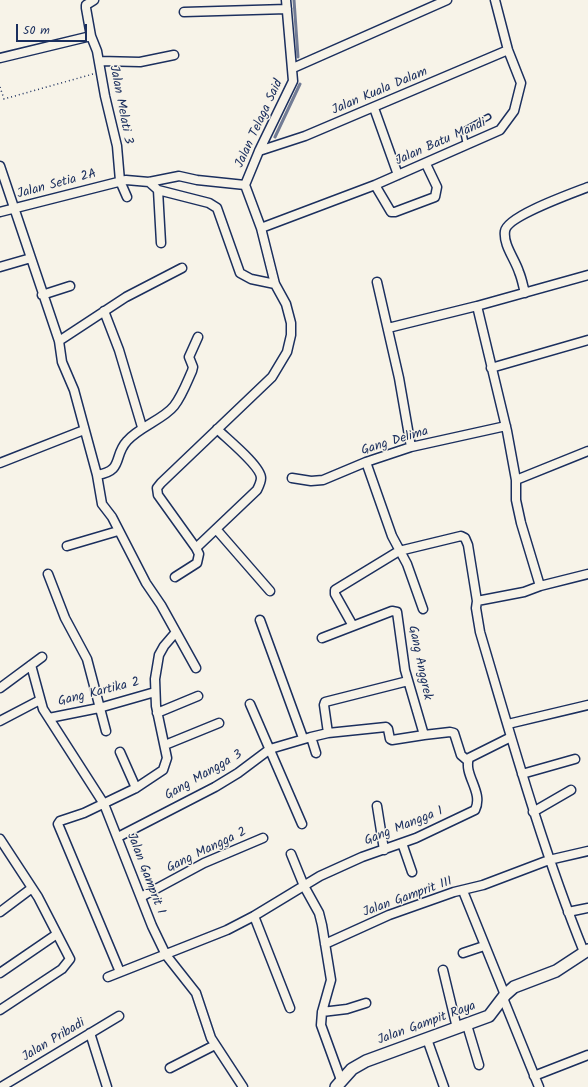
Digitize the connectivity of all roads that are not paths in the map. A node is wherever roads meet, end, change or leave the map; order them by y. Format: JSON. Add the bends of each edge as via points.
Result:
{"nodes":[{"id":1,"x":94,"y":0,"type":"edge"},
{"id":2,"x":286,"y":0,"type":"edge"},
{"id":3,"x":447,"y":0,"type":"edge"},
{"id":4,"x":495,"y":0,"type":"edge"},
{"id":5,"x":287,"y":9,"type":"junction"},
{"id":6,"x":184,"y":12,"type":"dead end"},
{"id":7,"x":91,"y":36,"type":"junction"},
{"id":8,"x":508,"y":50,"type":"junction"},
{"id":9,"x":174,"y":55,"type":"dead end"},
{"id":10,"x":0,"y":58,"type":"edge"},
{"id":11,"x":100,"y":61,"type":"junction"},
{"id":12,"x":293,"y":68,"type":"junction"},
{"id":13,"x":374,"y":108,"type":"junction"},
{"id":14,"x":488,"y":117,"type":"dead end"},
{"id":15,"x":466,"y":146,"type":"junction"},
{"id":16,"x":259,"y":151,"type":"junction"},
{"id":17,"x":426,"y":164,"type":"junction"},
{"id":18,"x":0,"y":166,"type":"edge"},
{"id":19,"x":398,"y":175,"type":"junction"},
{"id":20,"x":120,"y":181,"type":"junction"},
{"id":21,"x":149,"y":182,"type":"junction"},
{"id":22,"x":374,"y":185,"type":"junction"},
{"id":23,"x":245,"y":186,"type":"junction"},
{"id":24,"x":588,"y":187,"type":"edge"},
{"id":25,"x":158,"y":190,"type":"junction"},
{"id":26,"x":126,"y":197,"type":"dead end"},
{"id":27,"x":15,"y":209,"type":"junction"},
{"id":28,"x":0,"y":212,"type":"edge"},
{"id":29,"x":261,"y":228,"type":"junction"},
{"id":30,"x":161,"y":243,"type":"dead end"},
{"id":31,"x":31,"y":258,"type":"junction"},
{"id":32,"x":0,"y":267,"type":"edge"},
{"id":33,"x":182,"y":268,"type":"dead end"},
{"id":34,"x":588,"y":275,"type":"edge"},
{"id":35,"x":377,"y":282,"type":"dead end"},
{"id":36,"x":275,"y":284,"type":"junction"},
{"id":37,"x":70,"y":286,"type":"dead end"},
{"id":38,"x":525,"y":293,"type":"junction"},
{"id":39,"x":42,"y":295,"type":"junction"},
{"id":40,"x":477,"y":306,"type":"junction"},
{"id":41,"x":104,"y":311,"type":"junction"},
{"id":42,"x":388,"y":328,"type":"junction"},
{"id":43,"x":198,"y":337,"type":"dead end"},
{"id":44,"x":59,"y":340,"type":"junction"},
{"id":45,"x":588,"y":340,"type":"edge"},
{"id":46,"x":491,"y":368,"type":"junction"},
{"id":47,"x":506,"y":426,"type":"junction"},
{"id":48,"x":142,"y":427,"type":"junction"},
{"id":49,"x":217,"y":429,"type":"junction"},
{"id":50,"x":84,"y":430,"type":"junction"},
{"id":51,"x":411,"y":447,"type":"junction"},
{"id":52,"x":588,"y":451,"type":"edge"},
{"id":53,"x":366,"y":462,"type":"junction"},
{"id":54,"x":0,"y":463,"type":"edge"},
{"id":55,"x":97,"y":475,"type":"junction"},
{"id":56,"x":292,"y":478,"type":"dead end"},
{"id":57,"x":516,"y":480,"type":"junction"},
{"id":58,"x":216,"y":529,"type":"junction"},
{"id":59,"x":118,"y":531,"type":"junction"},
{"id":60,"x":67,"y":546,"type":"dead end"},
{"id":61,"x":196,"y":548,"type":"junction"},
{"id":62,"x":399,"y":551,"type":"junction"},
{"id":63,"x":48,"y":574,"type":"dead end"},
{"id":64,"x":588,"y":574,"type":"edge"},
{"id":65,"x":175,"y":576,"type":"dead end"},
{"id":66,"x":540,"y":586,"type":"junction"},
{"id":67,"x":270,"y":591,"type":"dead end"},
{"id":68,"x":477,"y":601,"type":"junction"},
{"id":69,"x":423,"y":609,"type":"dead end"},
{"id":70,"x":260,"y":620,"type":"dead end"},
{"id":71,"x":353,"y":626,"type":"junction"},
{"id":72,"x":176,"y":632,"type":"junction"},
{"id":73,"x":322,"y":638,"type":"dead end"},
{"id":74,"x":42,"y":657,"type":"dead end"},
{"id":75,"x":31,"y":665,"type":"junction"},
{"id":76,"x":196,"y":668,"type":"dead end"},
{"id":77,"x":408,"y":681,"type":"junction"},
{"id":78,"x":0,"y":688,"type":"edge"},
{"id":79,"x":155,"y":692,"type":"junction"},
{"id":80,"x":198,"y":696,"type":"dead end"},
{"id":81,"x":40,"y":700,"type":"junction"},
{"id":82,"x":250,"y":704,"type":"dead end"},
{"id":83,"x":588,"y":705,"type":"edge"},
{"id":84,"x":99,"y":708,"type":"junction"},
{"id":85,"x":157,"y":713,"type":"junction"},
{"id":86,"x":49,"y":718,"type":"junction"},
{"id":87,"x":0,"y":721,"type":"edge"},
{"id":88,"x":219,"y":723,"type":"dead end"},
{"id":89,"x":508,"y":724,"type":"junction"},
{"id":90,"x":106,"y":731,"type":"dead end"},
{"id":91,"x":328,"y":733,"type":"junction"},
{"id":92,"x":424,"y":735,"type":"junction"},
{"id":93,"x":511,"y":737,"type":"junction"},
{"id":94,"x":307,"y":738,"type":"junction"},
{"id":95,"x":165,"y":744,"type":"junction"},
{"id":96,"x":270,"y":750,"type":"junction"},
{"id":97,"x":120,"y":752,"type":"dead end"},
{"id":98,"x":316,"y":753,"type":"dead end"},
{"id":99,"x":576,"y":758,"type":"dead end"},
{"id":100,"x":468,"y":761,"type":"junction"},
{"id":101,"x":522,"y":774,"type":"junction"},
{"id":102,"x":136,"y":788,"type":"junction"},
{"id":103,"x":571,"y":790,"type":"dead end"},
{"id":104,"x":104,"y":804,"type":"junction"},
{"id":105,"x":377,"y":806,"type":"dead end"},
{"id":106,"x":533,"y":812,"type":"junction"},
{"id":107,"x":302,"y":824,"type":"dead end"},
{"id":108,"x":118,"y":837,"type":"junction"},
{"id":109,"x":0,"y":838,"type":"edge"},
{"id":110,"x":263,"y":838,"type":"dead end"},
{"id":111,"x":402,"y":843,"type":"junction"},
{"id":112,"x":384,"y":850,"type":"junction"},
{"id":113,"x":588,"y":851,"type":"edge"},
{"id":114,"x":291,"y":854,"type":"dead end"},
{"id":115,"x":549,"y":860,"type":"junction"},
{"id":116,"x":412,"y":872,"type":"dead end"},
{"id":117,"x":304,"y":886,"type":"junction"},
{"id":118,"x":32,"y":888,"type":"junction"},
{"id":119,"x":462,"y":891,"type":"junction"},
{"id":120,"x":141,"y":897,"type":"junction"},
{"id":121,"x":588,"y":908,"type":"edge"},
{"id":122,"x":0,"y":912,"type":"edge"},
{"id":123,"x":568,"y":912,"type":"junction"},
{"id":124,"x":254,"y":916,"type":"junction"},
{"id":125,"x":57,"y":934,"type":"junction"},
{"id":126,"x":324,"y":944,"type":"junction"},
{"id":127,"x":484,"y":946,"type":"junction"},
{"id":128,"x":586,"y":951,"type":"edge"},
{"id":129,"x":463,"y":953,"type":"dead end"},
{"id":130,"x":166,"y":955,"type":"junction"},
{"id":131,"x":443,"y":970,"type":"dead end"},
{"id":132,"x":120,"y":972,"type":"junction"},
{"id":133,"x":0,"y":973,"type":"edge"},
{"id":134,"x":108,"y":977,"type":"dead end"},
{"id":135,"x":504,"y":996,"type":"junction"},
{"id":136,"x":366,"y":1003,"type":"dead end"},
{"id":137,"x":290,"y":1008,"type":"dead end"},
{"id":138,"x":0,"y":1010,"type":"edge"},
{"id":139,"x":322,"y":1012,"type":"junction"},
{"id":140,"x":119,"y":1016,"type":"dead end"},
{"id":141,"x":462,"y":1027,"type":"junction"},
{"id":142,"x":90,"y":1033,"type":"junction"},
{"id":143,"x":426,"y":1039,"type":"junction"},
{"id":144,"x":215,"y":1045,"type":"junction"},
{"id":145,"x":588,"y":1055,"type":"edge"},
{"id":146,"x":479,"y":1065,"type":"dead end"},
{"id":147,"x":170,"y":1068,"type":"dead end"},
{"id":148,"x":534,"y":1076,"type":"junction"},
{"id":149,"x":338,"y":1085,"type":"edge"},
{"id":150,"x":1,"y":1087,"type":"edge"},
{"id":151,"x":107,"y":1087,"type":"edge"},
{"id":152,"x":243,"y":1087,"type":"edge"},
{"id":153,"x":444,"y":1087,"type":"edge"},
{"id":154,"x":539,"y":1087,"type":"edge"}],
"edges":[{"from":1,"to":7,"type":"street","name":"Jalan Melati 3","via":[[86,5]]},
{"from":2,"to":5,"type":"street","name":"Jalan Telaga Said"},
{"from":3,"to":12,"type":"street"},
{"from":4,"to":8,"type":"street","name":"Jalan Batu Mandi"},
{"from":5,"to":6,"type":"street"},
{"from":5,"to":12,"type":"street","name":"Jalan Telaga Said"},
{"from":7,"to":10,"type":"street"},
{"from":7,"to":11,"type":"street","name":"Jalan Melati 3"},
{"from":8,"to":13,"type":"street","name":"Jalan Kuala Dalam"},
{"from":8,"to":15,"type":"street","name":"Jalan Batu Mandi","via":[[521,83],[514,111],[500,130]]},
{"from":9,"to":11,"type":"street","via":[[140,62]]},
{"from":11,"to":20,"type":"street","name":"Jalan Melati 3","via":[[117,146]]},
{"from":12,"to":16,"type":"street","name":"Jalan Telaga Said","via":[[293,82],[289,93]]},
{"from":13,"to":16,"type":"street","name":"Jalan Kuala Dalam","via":[[305,136]]},
{"from":13,"to":19,"type":"street"},
{"from":14,"to":15,"type":"lane","via":[[463,131]]},
{"from":15,"to":17,"type":"street","name":"Jalan Batu Mandi"},
{"from":16,"to":23,"type":"street","name":"Jalan Telaga Said"},
{"from":17,"to":19,"type":"street","name":"Jalan Batu Mandi"},
{"from":17,"to":22,"type":"street","via":[[437,187],[435,197],[391,212]]},
{"from":18,"to":27,"type":"street"},
{"from":19,"to":22,"type":"street","name":"Jalan Batu Mandi"},
{"from":20,"to":21,"type":"street","name":"Jalan Setia 2A"},
{"from":20,"to":26,"type":"street","name":"Jalan Melati 3"},
{"from":20,"to":27,"type":"street","name":"Jalan Setia 2A"},
{"from":21,"to":23,"type":"street","name":"Jalan Telaga Said","via":[[179,176]]},
{"from":21,"to":25,"type":"street"},
{"from":22,"to":29,"type":"street","name":"Jalan Batu Mandi"},
{"from":23,"to":29,"type":"street"},
{"from":24,"to":38,"type":"street","via":[[537,208],[508,225],[505,232],[506,241]]},
{"from":25,"to":30,"type":"street"},
{"from":25,"to":36,"type":"street","via":[[209,203],[216,208],[240,273],[251,279]]},
{"from":27,"to":28,"type":"street","name":"Jalan Setia 2A"},
{"from":27,"to":31,"type":"street"},
{"from":29,"to":36,"type":"street"},
{"from":31,"to":32,"type":"street"},
{"from":31,"to":39,"type":"street"},
{"from":33,"to":41,"type":"street"},
{"from":34,"to":38,"type":"street"},
{"from":35,"to":42,"type":"street"},
{"from":36,"to":49,"type":"street","via":[[286,304],[291,323],[287,352],[272,377]]},
{"from":37,"to":39,"type":"street"},
{"from":38,"to":40,"type":"street"},
{"from":39,"to":44,"type":"street"},
{"from":40,"to":42,"type":"street"},
{"from":40,"to":46,"type":"street"},
{"from":41,"to":44,"type":"street"},
{"from":41,"to":48,"type":"street","via":[[119,350]]},
{"from":42,"to":51,"type":"street"},
{"from":43,"to":48,"type":"street","via":[[189,357],[192,370],[174,407]]},
{"from":44,"to":50,"type":"street","via":[[62,362],[74,390]]},
{"from":45,"to":46,"type":"street"},
{"from":46,"to":47,"type":"street"},
{"from":47,"to":51,"type":"street","name":"Gang Delima"},
{"from":47,"to":57,"type":"street"},
{"from":48,"to":55,"type":"street","via":[[126,441],[114,468],[108,474]]},
{"from":49,"to":58,"type":"street","via":[[262,476],[257,490]]},
{"from":49,"to":61,"type":"street","via":[[157,488],[158,495]]},
{"from":50,"to":54,"type":"street"},
{"from":50,"to":55,"type":"street"},
{"from":51,"to":53,"type":"street","name":"Gang Delima"},
{"from":52,"to":57,"type":"street"},
{"from":53,"to":56,"type":"street","name":"Gang Delima","via":[[323,480]]},
{"from":53,"to":62,"type":"street"},
{"from":55,"to":59,"type":"street","via":[[100,499]]},
{"from":57,"to":66,"type":"street","via":[[516,500],[521,523]]},
{"from":58,"to":61,"type":"street"},
{"from":58,"to":67,"type":"street"},
{"from":59,"to":60,"type":"street"},
{"from":59,"to":72,"type":"street"},
{"from":61,"to":65,"type":"street","via":[[199,554],[197,563]]},
{"from":62,"to":68,"type":"street","via":[[461,536],[465,538]]},
{"from":62,"to":69,"type":"street","via":[[407,564]]},
{"from":62,"to":71,"type":"street","via":[[335,590]]},
{"from":63,"to":84,"type":"street","via":[[65,618],[88,659]]},
{"from":64,"to":66,"type":"street"},
{"from":66,"to":68,"type":"street","via":[[524,592]]},
{"from":68,"to":89,"type":"street","via":[[480,632]]},
{"from":70,"to":94,"type":"street"},
{"from":71,"to":73,"type":"street","name":"Gang Anggrek"},
{"from":71,"to":77,"type":"street","name":"Gang Anggrek","via":[[392,611],[397,612]]},
{"from":72,"to":76,"type":"street"},
{"from":72,"to":79,"type":"street","via":[[159,655]]},
{"from":74,"to":75,"type":"street"},
{"from":75,"to":78,"type":"street"},
{"from":75,"to":81,"type":"street","name":"Jalan Gamprit I"},
{"from":77,"to":91,"type":"street","via":[[325,702]]},
{"from":77,"to":92,"type":"street","name":"Gang Anggrek"},
{"from":79,"to":84,"type":"street","name":"Gang Kartika 2"},
{"from":79,"to":85,"type":"street"},
{"from":80,"to":85,"type":"street"},
{"from":81,"to":86,"type":"street","name":"Jalan Gamprit I"},
{"from":81,"to":87,"type":"street"},
{"from":82,"to":96,"type":"street"},
{"from":83,"to":89,"type":"street"},
{"from":84,"to":86,"type":"street","name":"Gang Kartika 2"},
{"from":84,"to":90,"type":"street"},
{"from":85,"to":95,"type":"street"},
{"from":86,"to":104,"type":"street","name":"Jalan Gamprit I"},
{"from":88,"to":95,"type":"street"},
{"from":89,"to":93,"type":"street"},
{"from":91,"to":92,"type":"street","name":"Gang Mangga 3","via":[[386,726],[392,740]]},
{"from":91,"to":94,"type":"street","name":"Gang Mangga 3"},
{"from":92,"to":100,"type":"street","via":[[454,733],[461,755]]},
{"from":93,"to":100,"type":"street","via":[[471,756]]},
{"from":93,"to":101,"type":"street"},
{"from":94,"to":96,"type":"street","name":"Gang Mangga 3"},
{"from":94,"to":98,"type":"street"},
{"from":95,"to":102,"type":"street","via":[[167,758],[163,770]]},
{"from":96,"to":107,"type":"street"},
{"from":96,"to":108,"type":"street","name":"Gang Mangga 3","via":[[215,787]]},
{"from":97,"to":102,"type":"street"},
{"from":99,"to":101,"type":"street"},
{"from":100,"to":111,"type":"street","name":"Gang Mangga 1","via":[[478,804],[474,810]]},
{"from":101,"to":106,"type":"street"},
{"from":102,"to":104,"type":"street"},
{"from":103,"to":106,"type":"street"},
{"from":104,"to":108,"type":"street","name":"Jalan Gamprit I"},
{"from":104,"to":132,"type":"street","via":[[60,821],[58,826]]},
{"from":105,"to":112,"type":"street"},
{"from":106,"to":115,"type":"street"},
{"from":108,"to":120,"type":"street","name":"Jalan Gamprit I"},
{"from":109,"to":118,"type":"street"},
{"from":110,"to":120,"type":"street","name":"Gang Mangga 2","via":[[204,863]]},
{"from":111,"to":112,"type":"street","name":"Gang Mangga 1"},
{"from":111,"to":116,"type":"street"},
{"from":112,"to":117,"type":"street","name":"Gang Mangga 1","via":[[355,860]]},
{"from":113,"to":115,"type":"street"},
{"from":114,"to":117,"type":"street"},
{"from":115,"to":119,"type":"street"},
{"from":115,"to":123,"type":"street"},
{"from":117,"to":124,"type":"street","name":"Gang Mangga 1"},
{"from":117,"to":126,"type":"street","via":[[319,913]]},
{"from":118,"to":122,"type":"street"},
{"from":118,"to":125,"type":"street"},
{"from":119,"to":126,"type":"street","name":"Jalan Gamprit III","via":[[389,915]]},
{"from":119,"to":127,"type":"street","name":"Jalan Gamprit III"},
{"from":120,"to":130,"type":"street","name":"Jalan Gamprit I"},
{"from":121,"to":123,"type":"street"},
{"from":123,"to":128,"type":"street"},
{"from":124,"to":130,"type":"street","name":"Gang Mangga 1"},
{"from":124,"to":137,"type":"street"},
{"from":125,"to":133,"type":"street"},
{"from":125,"to":138,"type":"street","via":[[70,955],[69,962]]},
{"from":126,"to":139,"type":"street","via":[[331,980]]},
{"from":127,"to":129,"type":"street"},
{"from":127,"to":135,"type":"street","name":"Jalan Gamprit III"},
{"from":128,"to":135,"type":"street","name":"Jalan Gampit Raya","via":[[556,971],[514,987]]},
{"from":130,"to":132,"type":"street","name":"Gang Mangga 1"},
{"from":130,"to":144,"type":"street","name":"Jalan Gamprit I","via":[[196,993],[208,1032]]},
{"from":131,"to":141,"type":"street"},
{"from":132,"to":134,"type":"street","name":"Gang Mangga 1"},
{"from":135,"to":141,"type":"street","name":"Jalan Gampit Raya","via":[[489,1016]]},
{"from":135,"to":148,"type":"street","name":"Jalan Gamprit III"},
{"from":136,"to":139,"type":"street","via":[[347,1009]]},
{"from":139,"to":149,"type":"street","via":[[322,1029]]},
{"from":140,"to":142,"type":"street","name":"Jalan Pribadi"},
{"from":141,"to":143,"type":"street","name":"Jalan Gampit Raya"},
{"from":141,"to":146,"type":"street"},
{"from":142,"to":150,"type":"street","name":"Jalan Pribadi"},
{"from":142,"to":151,"type":"street"},
{"from":143,"to":149,"type":"street","name":"Jalan Gampit Raya","via":[[366,1061],[352,1069]]},
{"from":143,"to":153,"type":"street"},
{"from":144,"to":147,"type":"street"},
{"from":144,"to":152,"type":"street","name":"Jalan Gamprit I"},
{"from":145,"to":148,"type":"street"},
{"from":148,"to":154,"type":"street","name":"Jalan Gamprit III"}]}
